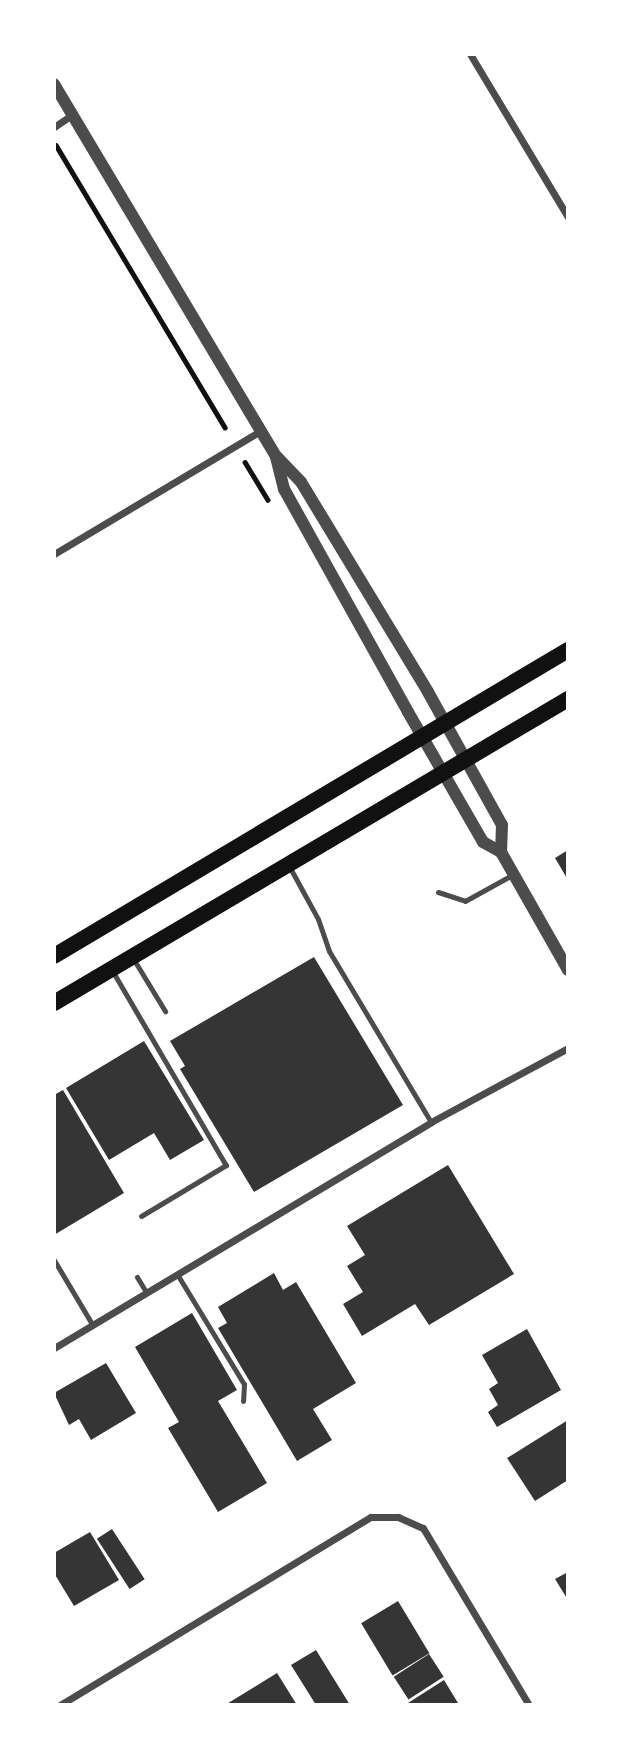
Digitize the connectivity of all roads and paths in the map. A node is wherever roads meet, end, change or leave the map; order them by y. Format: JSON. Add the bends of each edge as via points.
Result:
{"nodes":[{"id":1,"x":470,"y":54,"type":"edge"},
{"id":2,"x":54,"y":84,"type":"edge"},
{"id":3,"x":72,"y":115,"type":"junction"},
{"id":4,"x":54,"y":127,"type":"edge"},
{"id":5,"x":56,"y":145,"type":"dead end"},
{"id":6,"x":568,"y":217,"type":"edge"},
{"id":7,"x":225,"y":428,"type":"dead end"},
{"id":8,"x":260,"y":430,"type":"junction"},
{"id":9,"x":276,"y":456,"type":"junction"},
{"id":10,"x":54,"y":554,"type":"edge"},
{"id":11,"x":568,"y":650,"type":"edge"},
{"id":12,"x":568,"y":699,"type":"edge"},
{"id":13,"x":445,"y":723,"type":"junction"},
{"id":14,"x":422,"y":737,"type":"junction"},
{"id":15,"x":465,"y":760,"type":"junction"},
{"id":16,"x":443,"y":773,"type":"junction"},
{"id":17,"x":501,"y":852,"type":"junction"},
{"id":18,"x":288,"y":865,"type":"junction"},
{"id":19,"x":514,"y":874,"type":"junction"},
{"id":20,"x":438,"y":892,"type":"dead end"},
{"id":21,"x":54,"y":956,"type":"edge"},
{"id":22,"x":132,"y":957,"type":"junction"},
{"id":23,"x":566,"y":964,"type":"edge"},
{"id":24,"x":111,"y":969,"type":"junction"},
{"id":25,"x":54,"y":1003,"type":"edge"},
{"id":26,"x":164,"y":1011,"type":"dead end"},
{"id":27,"x":568,"y":1048,"type":"edge"},
{"id":28,"x":432,"y":1122,"type":"junction"},
{"id":29,"x":141,"y":1216,"type":"dead end"},
{"id":30,"x":64,"y":1262,"type":"dead end"},
{"id":31,"x":56,"y":1263,"type":"edge"},
{"id":32,"x":177,"y":1273,"type":"junction"},
{"id":33,"x":137,"y":1277,"type":"dead end"},
{"id":34,"x":146,"y":1292,"type":"junction"},
{"id":35,"x":92,"y":1324,"type":"junction"},
{"id":36,"x":54,"y":1348,"type":"edge"},
{"id":37,"x":243,"y":1401,"type":"dead end"},
{"id":38,"x":60,"y":1705,"type":"edge"},
{"id":39,"x":529,"y":1705,"type":"edge"}],
"edges":[{"from":1,"to":6,"type":"street"},
{"from":2,"to":3,"type":"street"},
{"from":3,"to":4,"type":"street"},
{"from":3,"to":8,"type":"street"},
{"from":5,"to":7,"type":"path"},
{"from":8,"to":9,"type":"street"},
{"from":8,"to":10,"type":"street"},
{"from":9,"to":13,"type":"street","via":[[301,482]]},
{"from":9,"to":14,"type":"street","via":[[284,489]]},
{"from":11,"to":13,"type":"main road"},
{"from":12,"to":15,"type":"main road"},
{"from":13,"to":14,"type":"main road"},
{"from":13,"to":15,"type":"street"},
{"from":14,"to":16,"type":"street"},
{"from":14,"to":21,"type":"main road"},
{"from":15,"to":16,"type":"main road"},
{"from":15,"to":17,"type":"street","via":[[502,825]]},
{"from":16,"to":17,"type":"street","via":[[483,842]]},
{"from":16,"to":18,"type":"main road"},
{"from":17,"to":19,"type":"street"},
{"from":18,"to":22,"type":"main road"},
{"from":18,"to":28,"type":"lane","via":[[330,951]]},
{"from":19,"to":20,"type":"lane","via":[[465,901]]},
{"from":19,"to":23,"type":"street"},
{"from":22,"to":24,"type":"main road"},
{"from":22,"to":26,"type":"lane"},
{"from":24,"to":25,"type":"main road"},
{"from":24,"to":29,"type":"lane","via":[[226,1165]]},
{"from":27,"to":28,"type":"street"},
{"from":28,"to":32,"type":"street"},
{"from":30,"to":31,"type":"lane"},
{"from":31,"to":35,"type":"lane"},
{"from":32,"to":34,"type":"street"},
{"from":32,"to":37,"type":"lane","via":[[244,1384]]},
{"from":33,"to":34,"type":"lane"},
{"from":34,"to":35,"type":"street"},
{"from":35,"to":36,"type":"street"},
{"from":38,"to":39,"type":"street","via":[[371,1517],[398,1517],[423,1528]]}]}
